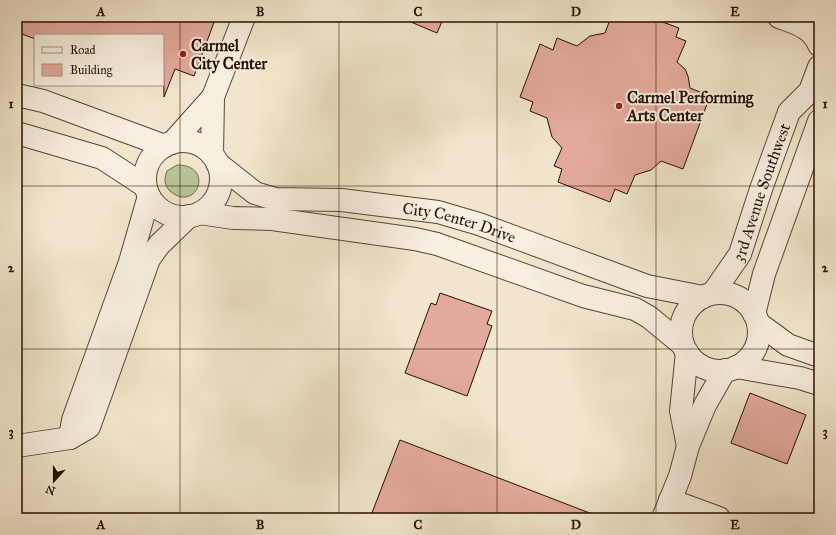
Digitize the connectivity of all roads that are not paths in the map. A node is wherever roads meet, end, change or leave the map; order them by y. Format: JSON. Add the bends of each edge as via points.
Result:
{"nodes":[{"id":1,"x":244,"y":17,"type":"edge"},
{"id":2,"x":779,"y":17,"type":"edge"},
{"id":3,"x":819,"y":45,"type":"edge"},
{"id":4,"x":819,"y":68,"type":"edge"},
{"id":5,"x":810,"y":91,"type":"junction"},
{"id":6,"x":17,"y":95,"type":"edge"},
{"id":7,"x":213,"y":97,"type":"junction"},
{"id":8,"x":819,"y":118,"type":"edge"},
{"id":9,"x":819,"y":121,"type":"edge"},
{"id":10,"x":17,"y":133,"type":"edge"},
{"id":11,"x":169,"y":144,"type":"junction"},
{"id":12,"x":215,"y":159,"type":"junction"},
{"id":13,"x":147,"y":191,"type":"junction"},
{"id":14,"x":195,"y":214,"type":"junction"},
{"id":15,"x":708,"y":295,"type":"junction"},
{"id":16,"x":756,"y":318,"type":"junction"},
{"id":17,"x":685,"y":348,"type":"junction"},
{"id":18,"x":819,"y":356,"type":"edge"},
{"id":19,"x":731,"y":369,"type":"junction"},
{"id":20,"x":819,"y":384,"type":"edge"},
{"id":21,"x":70,"y":438,"type":"junction"},
{"id":22,"x":17,"y":446,"type":"edge"},
{"id":23,"x":688,"y":446,"type":"junction"},
{"id":24,"x":666,"y":509,"type":"edge"},
{"id":25,"x":719,"y":518,"type":"edge"}],
"edges":[{"from":1,"to":7,"type":"street"},
{"from":2,"to":3,"type":"street","via":[[809,31]]},
{"from":4,"to":5,"type":"street","name":"3rd Avenue Southwest"},
{"from":5,"to":8,"type":"street"},
{"from":5,"to":15,"type":"street","name":"3rd Avenue Southwest","via":[[789,112],[740,254]]},
{"from":6,"to":11,"type":"street","via":[[43,101]]},
{"from":7,"to":11,"type":"street"},
{"from":7,"to":12,"type":"street"},
{"from":9,"to":16,"type":"street","name":"3rd Avenue Southwest","via":[[764,274]]},
{"from":10,"to":13,"type":"street","via":[[102,158]]},
{"from":11,"to":12,"type":"street","via":[[181,141],[198,144]]},
{"from":11,"to":13,"type":"street","via":[[154,154],[147,166]]},
{"from":12,"to":14,"type":"street","via":[[220,180],[217,196],[210,205]]},
{"from":12,"to":15,"type":"street","name":"City Center Drive","via":[[255,193],[275,198],[341,200],[438,212],[479,224],[647,286]]},
{"from":13,"to":14,"type":"street","via":[[164,212],[176,216]]},
{"from":13,"to":21,"type":"street","via":[[130,262],[73,420]]},
{"from":14,"to":17,"type":"street","name":"City Center Drive","via":[[272,219],[437,244],[583,296],[635,309],[646,314]]},
{"from":14,"to":21,"type":"street","via":[[159,245],[148,259],[89,427]]},
{"from":15,"to":16,"type":"street","via":[[734,295],[744,301]]},
{"from":15,"to":17,"type":"street","via":[[693,303],[686,313],[682,323]]},
{"from":16,"to":18,"type":"street","via":[[788,345]]},
{"from":16,"to":19,"type":"street","via":[[758,342],[746,362]]},
{"from":17,"to":19,"type":"street","via":[[695,362],[704,367],[714,370]]},
{"from":17,"to":23,"type":"street","via":[[681,411]]},
{"from":19,"to":20,"type":"street","via":[[800,378]]},
{"from":19,"to":23,"type":"street","via":[[705,404]]},
{"from":21,"to":22,"type":"street"},
{"from":23,"to":24,"type":"street","via":[[680,476]]},
{"from":24,"to":25,"type":"street"}]}
